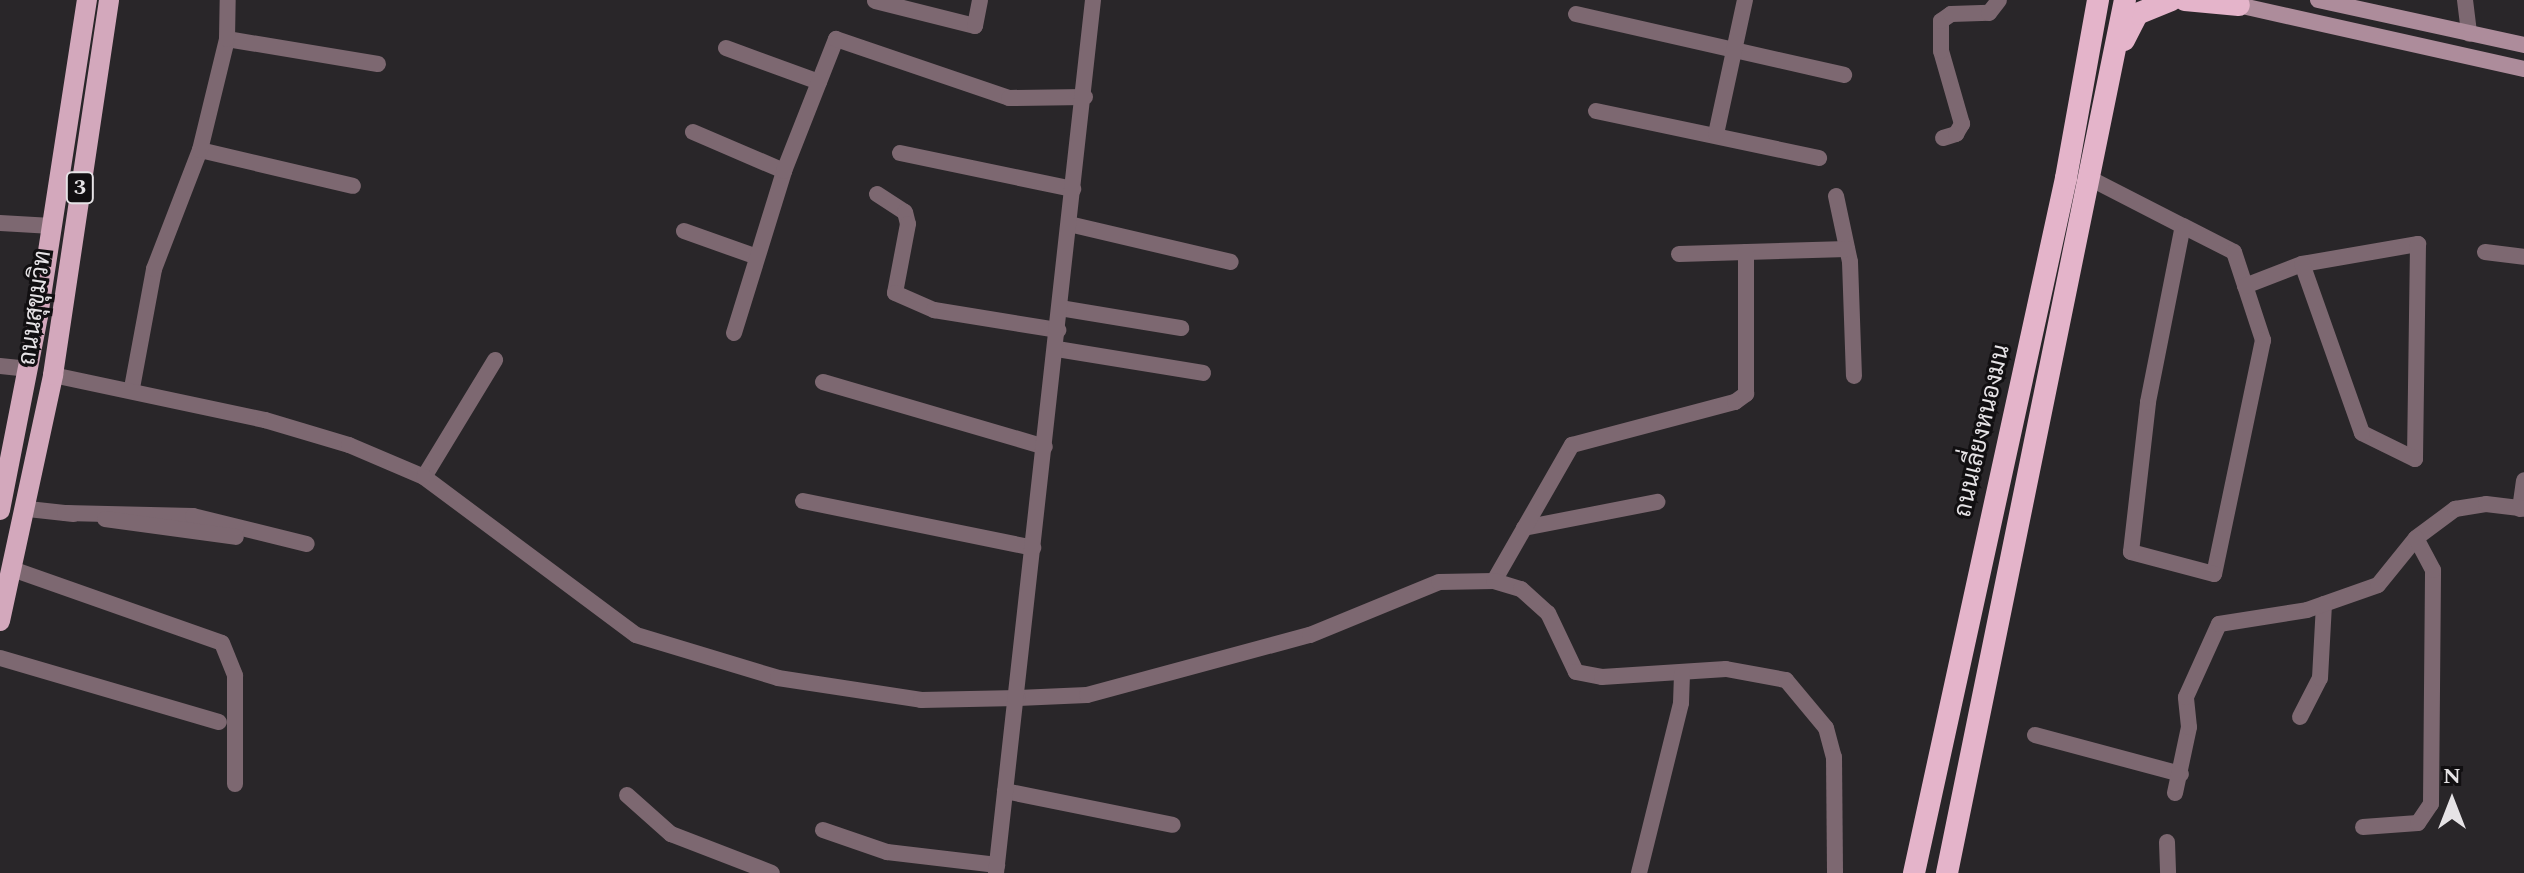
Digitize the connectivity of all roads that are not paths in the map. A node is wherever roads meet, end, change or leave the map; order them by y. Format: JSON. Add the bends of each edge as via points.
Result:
{"nodes":[{"id":1,"x":87,"y":0,"type":"edge"},
{"id":2,"x":109,"y":0,"type":"edge"},
{"id":3,"x":228,"y":0,"type":"edge"},
{"id":4,"x":980,"y":0,"type":"edge"},
{"id":5,"x":1093,"y":0,"type":"edge"},
{"id":6,"x":1745,"y":0,"type":"edge"},
{"id":7,"x":1999,"y":0,"type":"edge"},
{"id":8,"x":2079,"y":0,"type":"edge"},
{"id":9,"x":2098,"y":0,"type":"edge"},
{"id":10,"x":2125,"y":0,"type":"edge"},
{"id":11,"x":2171,"y":0,"type":"edge"},
{"id":12,"x":2185,"y":0,"type":"edge"},
{"id":13,"x":2216,"y":0,"type":"edge"},
{"id":14,"x":2318,"y":0,"type":"edge"},
{"id":15,"x":2465,"y":0,"type":"edge"},
{"id":16,"x":875,"y":1,"type":"edge"},
{"id":17,"x":2239,"y":5,"type":"junction"},
{"id":18,"x":1576,"y":14,"type":"dead end"},
{"id":19,"x":2469,"y":34,"type":"junction"},
{"id":20,"x":227,"y":39,"type":"junction"},
{"id":21,"x":2524,"y":45,"type":"edge"},
{"id":22,"x":726,"y":48,"type":"dead end"},
{"id":23,"x":1735,"y":51,"type":"junction"},
{"id":24,"x":378,"y":64,"type":"dead end"},
{"id":25,"x":2524,"y":69,"type":"edge"},
{"id":26,"x":2085,"y":73,"type":"junction"},
{"id":27,"x":1844,"y":75,"type":"dead end"},
{"id":28,"x":2111,"y":77,"type":"junction"},
{"id":29,"x":819,"y":82,"type":"junction"},
{"id":30,"x":1085,"y":97,"type":"junction"},
{"id":31,"x":1596,"y":111,"type":"dead end"},
{"id":32,"x":693,"y":132,"type":"dead end"},
{"id":33,"x":1716,"y":134,"type":"junction"},
{"id":34,"x":1943,"y":138,"type":"dead end"},
{"id":35,"x":200,"y":150,"type":"junction"},
{"id":36,"x":900,"y":153,"type":"dead end"},
{"id":37,"x":1819,"y":158,"type":"dead end"},
{"id":38,"x":784,"y":171,"type":"junction"},
{"id":39,"x":2093,"y":180,"type":"junction"},
{"id":40,"x":353,"y":186,"type":"dead end"},
{"id":41,"x":1073,"y":189,"type":"junction"},
{"id":42,"x":877,"y":194,"type":"dead end"},
{"id":43,"x":1836,"y":196,"type":"dead end"},
{"id":44,"x":0,"y":223,"type":"edge"},
{"id":45,"x":1069,"y":224,"type":"junction"},
{"id":46,"x":52,"y":226,"type":"junction"},
{"id":47,"x":2183,"y":226,"type":"junction"},
{"id":48,"x":684,"y":231,"type":"dead end"},
{"id":49,"x":1847,"y":249,"type":"junction"},
{"id":50,"x":1746,"y":252,"type":"junction"},
{"id":51,"x":2485,"y":252,"type":"dead end"},
{"id":52,"x":1679,"y":254,"type":"dead end"},
{"id":53,"x":757,"y":257,"type":"junction"},
{"id":54,"x":2524,"y":257,"type":"edge"},
{"id":55,"x":1231,"y":262,"type":"dead end"},
{"id":56,"x":2302,"y":264,"type":"junction"},
{"id":57,"x":2245,"y":286,"type":"junction"},
{"id":58,"x":1060,"y":308,"type":"junction"},
{"id":59,"x":1181,"y":328,"type":"dead end"},
{"id":60,"x":1058,"y":330,"type":"junction"},
{"id":61,"x":734,"y":333,"type":"dead end"},
{"id":62,"x":1057,"y":349,"type":"junction"},
{"id":63,"x":495,"y":360,"type":"dead end"},
{"id":64,"x":0,"y":366,"type":"edge"},
{"id":65,"x":29,"y":369,"type":"junction"},
{"id":66,"x":1203,"y":373,"type":"dead end"},
{"id":67,"x":53,"y":375,"type":"junction"},
{"id":68,"x":1854,"y":376,"type":"dead end"},
{"id":69,"x":823,"y":382,"type":"dead end"},
{"id":70,"x":132,"y":388,"type":"junction"},
{"id":71,"x":1045,"y":447,"type":"junction"},
{"id":72,"x":424,"y":477,"type":"junction"},
{"id":73,"x":2524,"y":480,"type":"edge"},
{"id":74,"x":803,"y":501,"type":"dead end"},
{"id":75,"x":1657,"y":502,"type":"dead end"},
{"id":76,"x":28,"y":509,"type":"junction"},
{"id":77,"x":2522,"y":509,"type":"edge"},
{"id":78,"x":0,"y":510,"type":"edge"},
{"id":79,"x":65,"y":513,"type":"junction"},
{"id":80,"x":1524,"y":528,"type":"junction"},
{"id":81,"x":236,"y":537,"type":"dead end"},
{"id":82,"x":2416,"y":538,"type":"junction"},
{"id":83,"x":307,"y":544,"type":"dead end"},
{"id":84,"x":1033,"y":548,"type":"junction"},
{"id":85,"x":15,"y":570,"type":"junction"},
{"id":86,"x":1494,"y":581,"type":"junction"},
{"id":87,"x":4,"y":594,"type":"edge"},
{"id":88,"x":2324,"y":604,"type":"junction"},
{"id":89,"x":0,"y":621,"type":"edge"},
{"id":90,"x":0,"y":658,"type":"edge"},
{"id":91,"x":1682,"y":673,"type":"junction"},
{"id":92,"x":1018,"y":698,"type":"junction"},
{"id":93,"x":2300,"y":717,"type":"dead end"},
{"id":94,"x":219,"y":722,"type":"dead end"},
{"id":95,"x":2035,"y":735,"type":"dead end"},
{"id":96,"x":1939,"y":748,"type":"junction"},
{"id":97,"x":1970,"y":753,"type":"junction"},
{"id":98,"x":2181,"y":774,"type":"junction"},
{"id":99,"x":235,"y":784,"type":"dead end"},
{"id":100,"x":1005,"y":791,"type":"junction"},
{"id":101,"x":2175,"y":793,"type":"dead end"},
{"id":102,"x":627,"y":795,"type":"dead end"},
{"id":103,"x":1173,"y":825,"type":"dead end"},
{"id":104,"x":2363,"y":827,"type":"dead end"},
{"id":105,"x":823,"y":830,"type":"dead end"},
{"id":106,"x":2167,"y":842,"type":"dead end"},
{"id":107,"x":996,"y":869,"type":"edge"},
{"id":108,"x":772,"y":873,"type":"edge"},
{"id":109,"x":1639,"y":873,"type":"edge"},
{"id":110,"x":1835,"y":873,"type":"edge"},
{"id":111,"x":1914,"y":873,"type":"edge"},
{"id":112,"x":1947,"y":873,"type":"edge"},
{"id":113,"x":2168,"y":873,"type":"edge"}],
"edges":[{"from":1,"to":46,"type":"main road","name":"ถนนสุขุมวิท","number":"3"},
{"from":2,"to":67,"type":"main road","name":"ถนนสุขุมวิท","number":"3"},
{"from":3,"to":20,"type":"street"},
{"from":4,"to":16,"type":"street","via":[[975,26]]},
{"from":5,"to":30,"type":"street"},
{"from":6,"to":23,"type":"street"},
{"from":7,"to":34,"type":"street","via":[[1989,13],[1951,14],[1941,21],[1941,51],[1962,124]]},
{"from":8,"to":26,"type":"highway"},
{"from":9,"to":26,"type":"highway","name":"ถนนเลี่ยงหนองมน"},
{"from":10,"to":28,"type":"highway"},
{"from":11,"to":28,"type":"highway","via":[[2137,14]]},
{"from":12,"to":17,"type":"highway"},
{"from":13,"to":17,"type":"main road"},
{"from":14,"to":19,"type":"main road"},
{"from":15,"to":19,"type":"street"},
{"from":17,"to":25,"type":"main road"},
{"from":18,"to":23,"type":"street"},
{"from":19,"to":21,"type":"main road"},
{"from":20,"to":24,"type":"street"},
{"from":20,"to":35,"type":"street"},
{"from":22,"to":29,"type":"street"},
{"from":23,"to":27,"type":"street"},
{"from":23,"to":33,"type":"street"},
{"from":26,"to":96,"type":"highway","name":"ถนนเลี่ยงหนองมน"},
{"from":28,"to":39,"type":"highway"},
{"from":29,"to":30,"type":"street","via":[[836,39],[1009,98]]},
{"from":29,"to":38,"type":"street"},
{"from":30,"to":41,"type":"street"},
{"from":31,"to":33,"type":"street"},
{"from":32,"to":38,"type":"street"},
{"from":33,"to":37,"type":"street"},
{"from":35,"to":40,"type":"street"},
{"from":35,"to":70,"type":"street","via":[[154,269]]},
{"from":36,"to":41,"type":"street"},
{"from":38,"to":53,"type":"street"},
{"from":39,"to":47,"type":"street"},
{"from":39,"to":97,"type":"highway"},
{"from":41,"to":45,"type":"street"},
{"from":42,"to":60,"type":"street","via":[[905,212],[908,224],[895,293],[934,310]]},
{"from":43,"to":49,"type":"street"},
{"from":44,"to":46,"type":"street"},
{"from":45,"to":55,"type":"street"},
{"from":45,"to":58,"type":"street"},
{"from":46,"to":65,"type":"main road","name":"ถนนสุขุมวิท","number":"3"},
{"from":47,"to":57,"type":"street","via":[[2234,252]]},
{"from":47,"to":57,"type":"street","via":[[2148,402],[2131,552],[2214,574],[2263,340]]},
{"from":48,"to":53,"type":"street"},
{"from":49,"to":50,"type":"street"},
{"from":49,"to":68,"type":"street"},
{"from":50,"to":52,"type":"street"},
{"from":50,"to":80,"type":"street","via":[[1746,394],[1735,402],[1576,442]]},
{"from":51,"to":54,"type":"street"},
{"from":53,"to":61,"type":"street"},
{"from":56,"to":56,"type":"street","via":[[2418,244],[2415,459],[2362,433]]},
{"from":56,"to":57,"type":"street"},
{"from":58,"to":59,"type":"street"},
{"from":58,"to":60,"type":"street"},
{"from":60,"to":62,"type":"street"},
{"from":62,"to":66,"type":"street"},
{"from":62,"to":71,"type":"street"},
{"from":63,"to":72,"type":"street"},
{"from":64,"to":65,"type":"street"},
{"from":65,"to":78,"type":"main road","name":"ถนนสุขุมวิท","number":"3"},
{"from":67,"to":70,"type":"street"},
{"from":67,"to":76,"type":"main road","name":"ถนนสุขุมวิท","number":"3"},
{"from":69,"to":71,"type":"street"},
{"from":70,"to":72,"type":"street","via":[[349,445]]},
{"from":71,"to":84,"type":"street"},
{"from":72,"to":92,"type":"street","via":[[636,635],[792,680],[921,700]]},
{"from":73,"to":77,"type":"street"},
{"from":74,"to":84,"type":"street"},
{"from":75,"to":80,"type":"street"},
{"from":76,"to":79,"type":"street"},
{"from":76,"to":85,"type":"main road","name":"ถนนสุขุมวิท","number":"3"},
{"from":77,"to":82,"type":"street","via":[[2486,504],[2455,509]]},
{"from":79,"to":81,"type":"street"},
{"from":79,"to":83,"type":"street","via":[[193,516]]},
{"from":80,"to":86,"type":"street"},
{"from":82,"to":88,"type":"street","via":[[2378,585]]},
{"from":82,"to":104,"type":"street","via":[[2433,570],[2431,804],[2418,823]]},
{"from":84,"to":92,"type":"street"},
{"from":85,"to":87,"type":"main road","name":"ถนนสุขุมวิท","number":"3"},
{"from":85,"to":99,"type":"street","via":[[222,643],[235,676]]},
{"from":86,"to":91,"type":"street","via":[[1521,589],[1548,613],[1576,672],[1602,677]]},
{"from":86,"to":92,"type":"street","via":[[1439,582],[1310,635],[1087,695]]},
{"from":87,"to":89,"type":"main road","name":"ถนนสุขุมวิท","number":"3"},
{"from":88,"to":93,"type":"street","via":[[2320,678]]},
{"from":88,"to":98,"type":"street","via":[[2219,624],[2186,697],[2189,727]]},
{"from":90,"to":94,"type":"street"},
{"from":91,"to":109,"type":"street","via":[[1681,703]]},
{"from":91,"to":110,"type":"street","via":[[1726,669],[1786,680],[1826,728],[1834,757]]},
{"from":92,"to":100,"type":"street"},
{"from":95,"to":98,"type":"street"},
{"from":96,"to":97,"type":"highway"},
{"from":96,"to":111,"type":"highway","name":"ถนนเลี่ยงหนองมน"},
{"from":97,"to":112,"type":"highway"},
{"from":98,"to":101,"type":"street"},
{"from":100,"to":103,"type":"street"},
{"from":100,"to":107,"type":"street"},
{"from":102,"to":108,"type":"street","via":[[671,834]]},
{"from":105,"to":107,"type":"street","via":[[887,852]]},
{"from":106,"to":113,"type":"street"}]}
